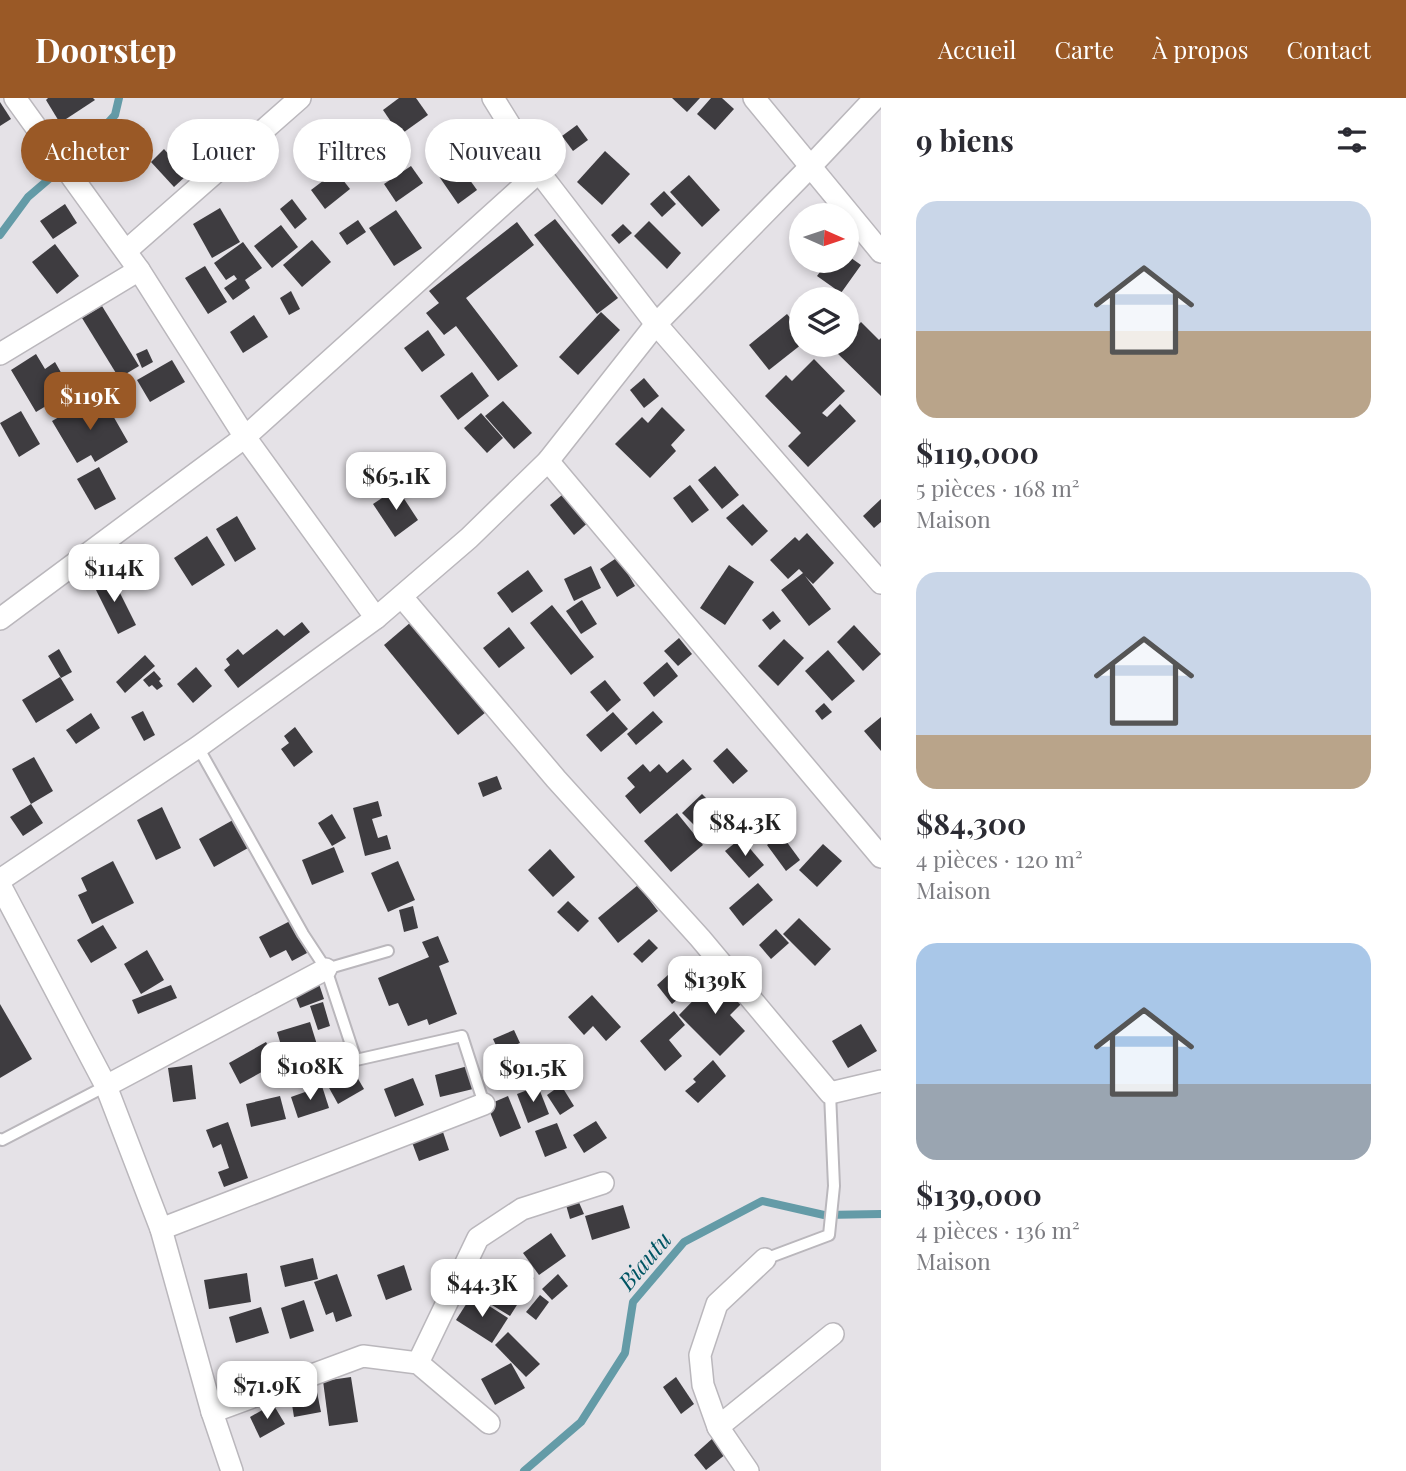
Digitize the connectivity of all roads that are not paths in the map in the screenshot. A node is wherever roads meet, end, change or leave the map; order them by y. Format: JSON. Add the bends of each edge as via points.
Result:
{"nodes":[{"id":1,"x":15,"y":98,"type":"edge"},
{"id":2,"x":300,"y":98,"type":"edge"},
{"id":3,"x":493,"y":98,"type":"edge"},
{"id":4,"x":754,"y":98,"type":"edge"},
{"id":5,"x":875,"y":98,"type":"edge"},
{"id":6,"x":506,"y":119,"type":"edge"},
{"id":7,"x":810,"y":167,"type":"junction"},
{"id":8,"x":528,"y":182,"type":"edge"},
{"id":9,"x":547,"y":182,"type":"edge"},
{"id":10,"x":126,"y":251,"type":"junction"},
{"id":11,"x":881,"y":252,"type":"edge"},
{"id":12,"x":139,"y":270,"type":"junction"},
{"id":13,"x":656,"y":324,"type":"junction"},
{"id":14,"x":0,"y":354,"type":"edge"},
{"id":15,"x":245,"y":437,"type":"junction"},
{"id":16,"x":548,"y":461,"type":"junction"},
{"id":17,"x":881,"y":583,"type":"edge"},
{"id":18,"x":402,"y":597,"type":"junction"},
{"id":19,"x":376,"y":618,"type":"junction"},
{"id":20,"x":0,"y":619,"type":"edge"},
{"id":21,"x":198,"y":747,"type":"junction"},
{"id":22,"x":881,"y":857,"type":"edge"},
{"id":23,"x":0,"y":882,"type":"edge"},
{"id":24,"x":6,"y":915,"type":"edge"},
{"id":25,"x":388,"y":951,"type":"dead end"},
{"id":26,"x":326,"y":969,"type":"junction"},
{"id":27,"x":881,"y":1081,"type":"edge"},
{"id":28,"x":106,"y":1086,"type":"junction"},
{"id":29,"x":830,"y":1093,"type":"junction"},
{"id":30,"x":484,"y":1104,"type":"joint"},
{"id":31,"x":0,"y":1139,"type":"edge"},
{"id":32,"x":603,"y":1183,"type":"dead end"},
{"id":33,"x":161,"y":1229,"type":"junction"},
{"id":34,"x":765,"y":1259,"type":"joint"},
{"id":35,"x":833,"y":1334,"type":"dead end"},
{"id":36,"x":418,"y":1363,"type":"junction"},
{"id":37,"x":212,"y":1412,"type":"junction"},
{"id":38,"x":489,"y":1423,"type":"dead end"},
{"id":39,"x":718,"y":1427,"type":"junction"},
{"id":40,"x":232,"y":1471,"type":"edge"},
{"id":41,"x":748,"y":1471,"type":"edge"}],
"edges":[{"from":1,"to":10,"type":"street"},
{"from":2,"to":10,"type":"street"},
{"from":3,"to":6,"type":"street"},
{"from":4,"to":7,"type":"street"},
{"from":5,"to":7,"type":"street"},
{"from":7,"to":11,"type":"street"},
{"from":7,"to":13,"type":"street"},
{"from":8,"to":15,"type":"street"},
{"from":9,"to":13,"type":"street"},
{"from":10,"to":12,"type":"street"},
{"from":12,"to":14,"type":"street"},
{"from":12,"to":15,"type":"street"},
{"from":13,"to":16,"type":"street"},
{"from":13,"to":17,"type":"street"},
{"from":15,"to":19,"type":"street"},
{"from":15,"to":20,"type":"street"},
{"from":16,"to":18,"type":"street"},
{"from":16,"to":22,"type":"street"},
{"from":18,"to":19,"type":"street"},
{"from":18,"to":29,"type":"street"},
{"from":19,"to":21,"type":"street"},
{"from":21,"to":23,"type":"street"},
{"from":21,"to":26,"type":"lane"},
{"from":23,"to":24,"type":"street"},
{"from":24,"to":28,"type":"street"},
{"from":25,"to":26,"type":"lane"},
{"from":26,"to":28,"type":"street"},
{"from":26,"to":30,"type":"lane","via":[[356,1060],[462,1037]]},
{"from":27,"to":29,"type":"street"},
{"from":28,"to":31,"type":"lane"},
{"from":28,"to":33,"type":"street"},
{"from":29,"to":34,"type":"lane","via":[[834,1186],[829,1235]]},
{"from":30,"to":33,"type":"street"},
{"from":32,"to":36,"type":"street","via":[[522,1209],[478,1238]]},
{"from":33,"to":37,"type":"street"},
{"from":34,"to":39,"type":"street","via":[[718,1304],[700,1355],[703,1385]]},
{"from":35,"to":39,"type":"street"},
{"from":36,"to":37,"type":"street","via":[[363,1356]]},
{"from":36,"to":38,"type":"street"},
{"from":37,"to":40,"type":"street"},
{"from":39,"to":41,"type":"street"}]}
